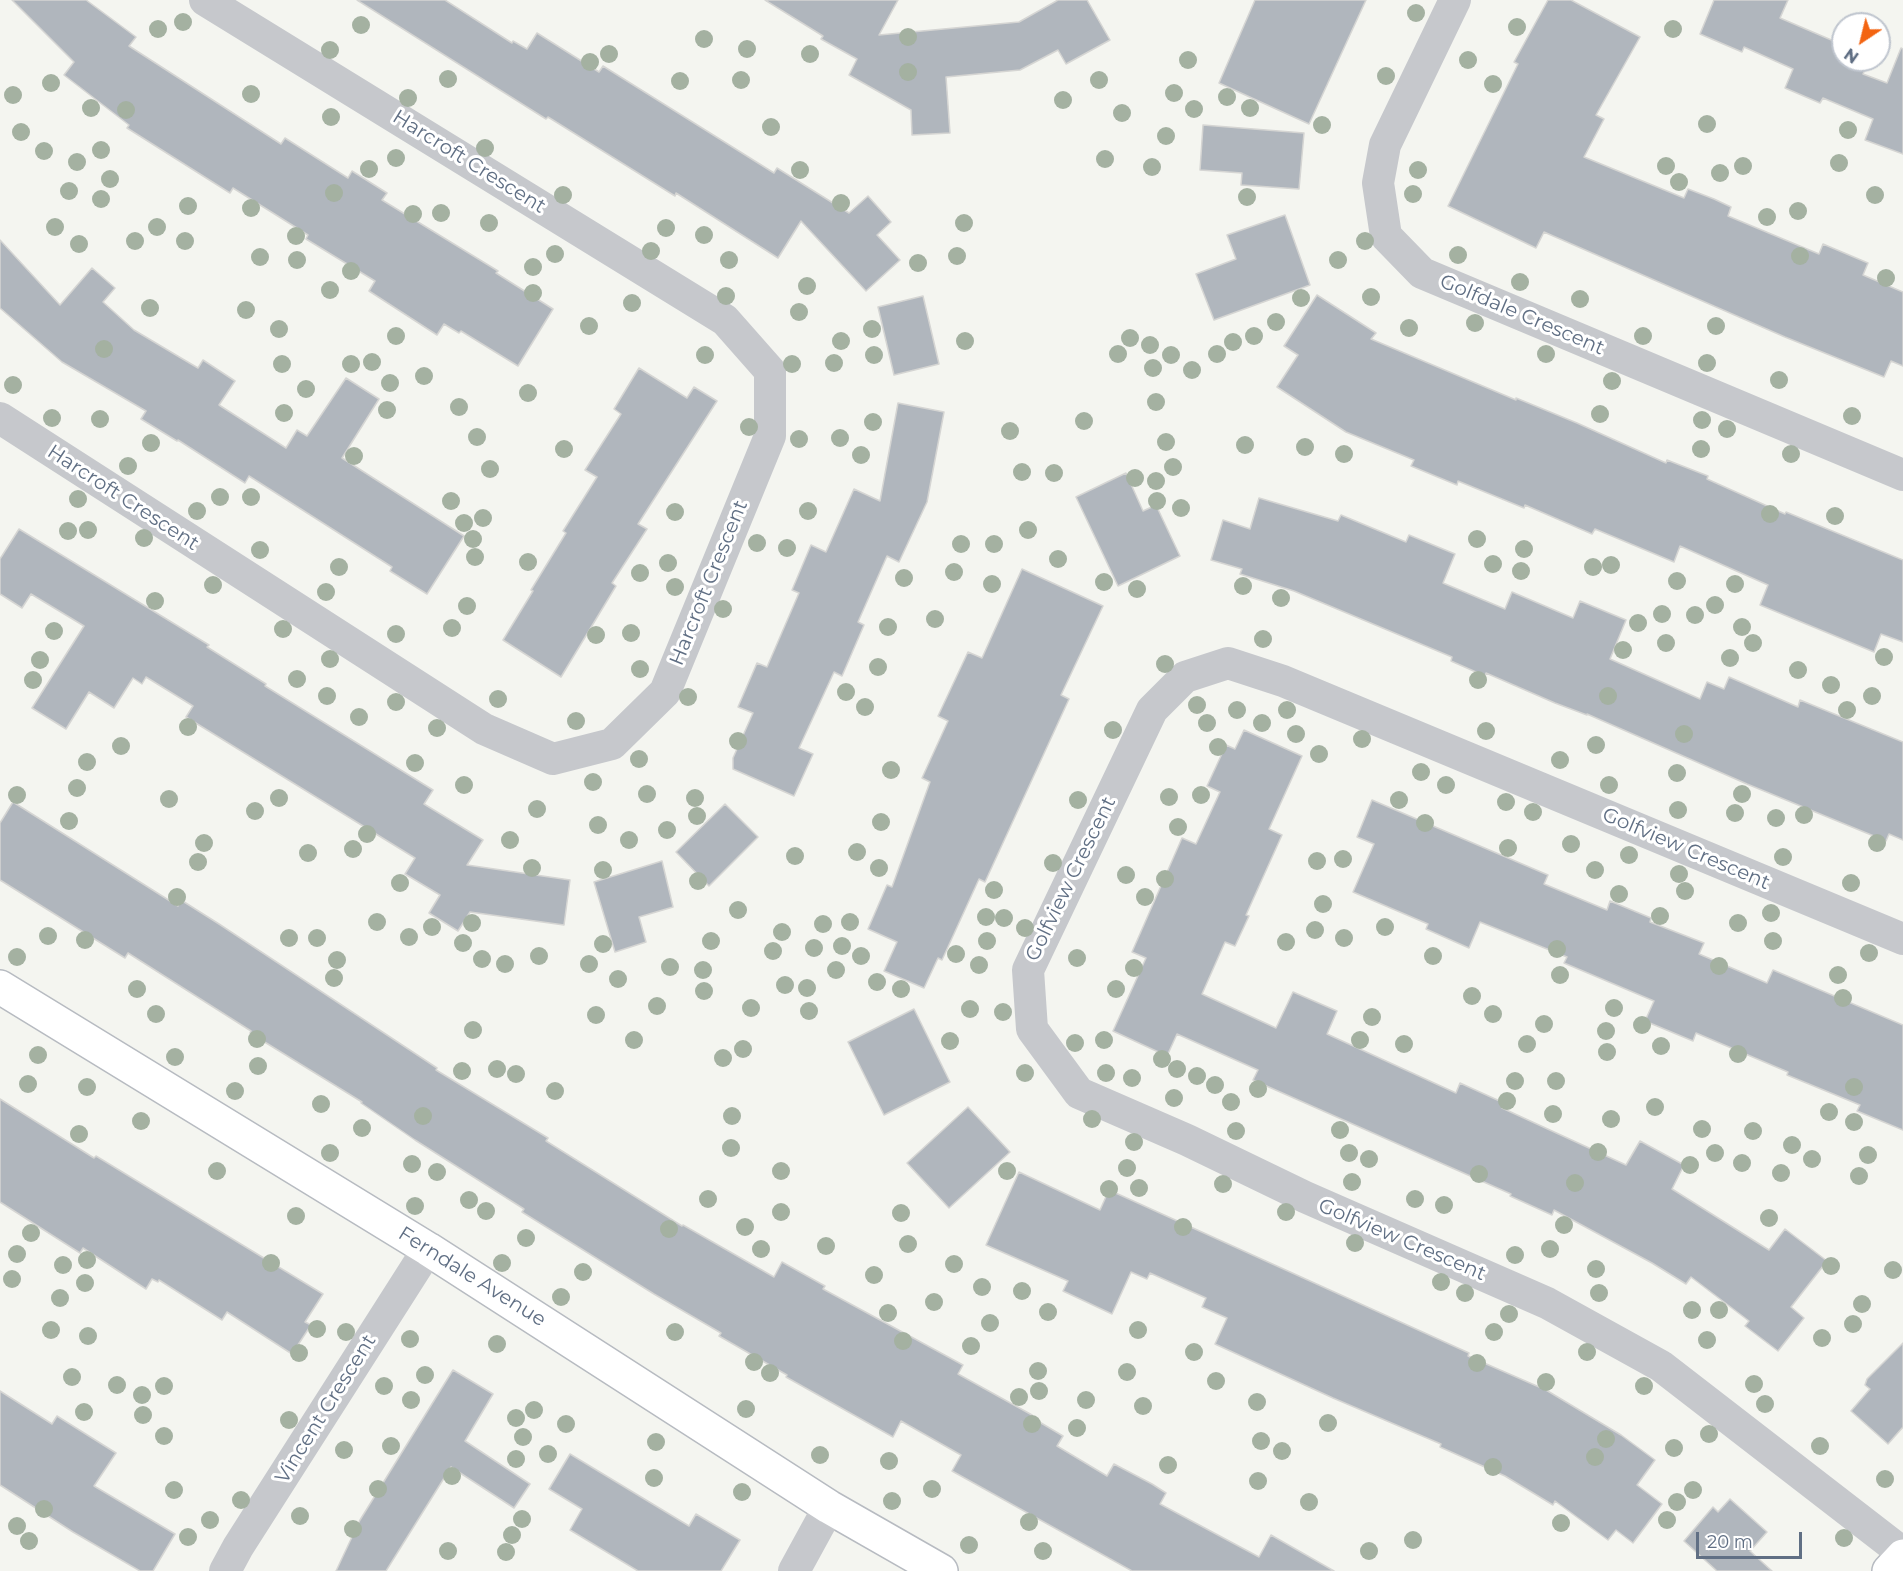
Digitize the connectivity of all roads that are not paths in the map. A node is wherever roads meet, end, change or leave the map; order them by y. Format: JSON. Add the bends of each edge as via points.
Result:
{"nodes":[{"id":1,"x":205,"y":0,"type":"edge"},
{"id":2,"x":1455,"y":0,"type":"edge"},
{"id":3,"x":0,"y":418,"type":"edge"},
{"id":4,"x":1903,"y":475,"type":"edge"},
{"id":5,"x":1903,"y":939,"type":"edge"},
{"id":6,"x":0,"y":987,"type":"edge"},
{"id":7,"x":428,"y":1249,"type":"junction"},
{"id":8,"x":829,"y":1507,"type":"junction"},
{"id":9,"x":1903,"y":1555,"type":"edge"},
{"id":10,"x":225,"y":1571,"type":"edge"},
{"id":11,"x":794,"y":1571,"type":"edge"},
{"id":12,"x":941,"y":1571,"type":"edge"},
{"id":13,"x":1889,"y":1571,"type":"edge"}],
"edges":[{"from":1,"to":3,"type":"street","name":"Harcroft Crescent","via":[[726,320],[771,372],[770,436],[664,692],[612,744],[553,759],[484,729]]},
{"from":2,"to":4,"type":"street","name":"Golfdale Crescent","via":[[1385,145],[1378,183],[1386,236],[1422,273]]},
{"from":5,"to":9,"type":"street","name":"Golfview Crescent","via":[[1283,681],[1228,663],[1185,677],[1152,710],[1028,970],[1032,1029],[1079,1093],[1547,1303],[1661,1366]]},
{"from":6,"to":7,"type":"street","name":"Ferndale Avenue"},
{"from":7,"to":8,"type":"street","name":"Ferndale Avenue"},
{"from":7,"to":10,"type":"street","name":"Vincent Crescent"},
{"from":8,"to":11,"type":"street"},
{"from":8,"to":12,"type":"street","name":"Ferndale Avenue"},
{"from":9,"to":13,"type":"street"}]}
